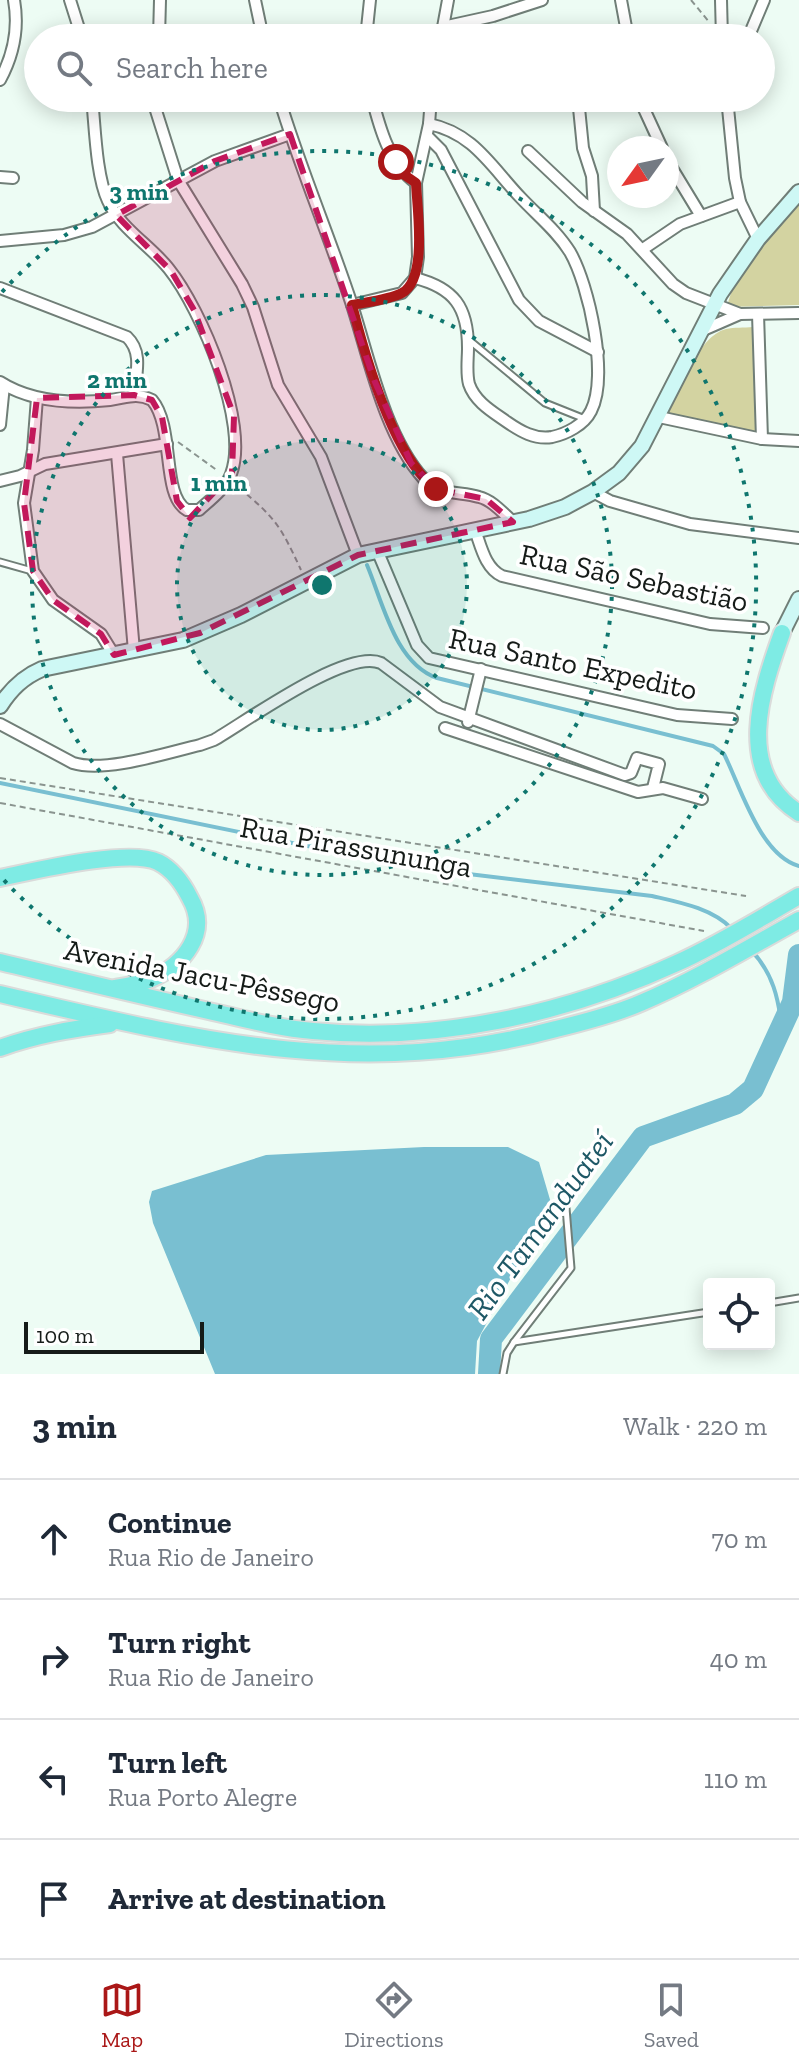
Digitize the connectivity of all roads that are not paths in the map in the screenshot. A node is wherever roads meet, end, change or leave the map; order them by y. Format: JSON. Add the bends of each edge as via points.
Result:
{"nodes":[{"id":1,"x":14,"y":0,"type":"edge"},
{"id":2,"x":70,"y":0,"type":"edge"},
{"id":3,"x":160,"y":0,"type":"edge"},
{"id":4,"x":255,"y":0,"type":"edge"},
{"id":5,"x":370,"y":0,"type":"edge"},
{"id":6,"x":448,"y":0,"type":"edge"},
{"id":7,"x":621,"y":0,"type":"edge"},
{"id":8,"x":721,"y":0,"type":"edge"},
{"id":9,"x":764,"y":0,"type":"edge"},
{"id":10,"x":535,"y":1,"type":"edge"},
{"id":11,"x":78,"y":24,"type":"edge"},
{"id":12,"x":159,"y":24,"type":"edge"},
{"id":13,"x":260,"y":24,"type":"edge"},
{"id":14,"x":367,"y":24,"type":"edge"},
{"id":15,"x":444,"y":24,"type":"edge"},
{"id":16,"x":466,"y":24,"type":"edge"},
{"id":17,"x":625,"y":24,"type":"edge"},
{"id":18,"x":722,"y":24,"type":"edge"},
{"id":19,"x":754,"y":24,"type":"edge"},
{"id":20,"x":0,"y":80,"type":"edge"},
{"id":21,"x":94,"y":112,"type":"edge"},
{"id":22,"x":156,"y":112,"type":"edge"},
{"id":23,"x":283,"y":112,"type":"edge"},
{"id":24,"x":376,"y":112,"type":"edge"},
{"id":25,"x":430,"y":112,"type":"edge"},
{"id":26,"x":579,"y":112,"type":"edge"},
{"id":27,"x":645,"y":112,"type":"edge"},
{"id":28,"x":728,"y":112,"type":"edge"},
{"id":29,"x":428,"y":130,"type":"junction"},
{"id":30,"x":290,"y":134,"type":"junction"},
{"id":31,"x":656,"y":136,"type":"edge"},
{"id":32,"x":528,"y":151,"type":"dead end"},
{"id":33,"x":0,"y":177,"type":"edge"},
{"id":34,"x":13,"y":178,"type":"dead end"},
{"id":35,"x":178,"y":180,"type":"junction"},
{"id":36,"x":679,"y":180,"type":"edge"},
{"id":37,"x":416,"y":183,"type":"junction"},
{"id":38,"x":798,"y":190,"type":"edge"},
{"id":39,"x":740,"y":202,"type":"junction"},
{"id":40,"x":594,"y":211,"type":"junction"},
{"id":41,"x":116,"y":215,"type":"junction"},
{"id":42,"x":701,"y":216,"type":"junction"},
{"id":43,"x":758,"y":239,"type":"junction"},
{"id":44,"x":0,"y":241,"type":"edge"},
{"id":45,"x":643,"y":249,"type":"junction"},
{"id":46,"x":415,"y":278,"type":"junction"},
{"id":47,"x":0,"y":288,"type":"edge"},
{"id":48,"x":352,"y":305,"type":"junction"},
{"id":49,"x":714,"y":305,"type":"junction"},
{"id":50,"x":799,"y":313,"type":"edge"},
{"id":51,"x":740,"y":314,"type":"junction"},
{"id":52,"x":758,"y":314,"type":"junction"},
{"id":53,"x":701,"y":331,"type":"junction"},
{"id":54,"x":468,"y":339,"type":"junction"},
{"id":55,"x":598,"y":352,"type":"junction"},
{"id":56,"x":2,"y":384,"type":"edge"},
{"id":57,"x":134,"y":395,"type":"junction"},
{"id":58,"x":37,"y":398,"type":"junction"},
{"id":59,"x":659,"y":417,"type":"junction"},
{"id":60,"x":0,"y":419,"type":"edge"},
{"id":61,"x":586,"y":419,"type":"junction"},
{"id":62,"x":0,"y":425,"type":"edge"},
{"id":63,"x":167,"y":439,"type":"junction"},
{"id":64,"x":762,"y":439,"type":"junction"},
{"id":65,"x":799,"y":441,"type":"edge"},
{"id":66,"x":117,"y":454,"type":"junction"},
{"id":67,"x":28,"y":472,"type":"junction"},
{"id":68,"x":0,"y":481,"type":"edge"},
{"id":69,"x":593,"y":492,"type":"junction"},
{"id":70,"x":513,"y":522,"type":"junction"},
{"id":71,"x":475,"y":530,"type":"junction"},
{"id":72,"x":799,"y":538,"type":"edge"},
{"id":73,"x":377,"y":550,"type":"junction"},
{"id":74,"x":358,"y":555,"type":"junction"},
{"id":75,"x":0,"y":562,"type":"edge"},
{"id":76,"x":33,"y":571,"type":"junction"},
{"id":77,"x":799,"y":599,"type":"edge"},
{"id":78,"x":763,"y":628,"type":"dead end"},
{"id":79,"x":782,"y":633,"type":"joint"},
{"id":80,"x":134,"y":651,"type":"junction"},
{"id":81,"x":114,"y":655,"type":"junction"},
{"id":82,"x":481,"y":669,"type":"junction"},
{"id":83,"x":5,"y":693,"type":"edge"},
{"id":84,"x":0,"y":706,"type":"edge"},
{"id":85,"x":469,"y":717,"type":"junction"},
{"id":86,"x":732,"y":719,"type":"dead end"},
{"id":87,"x":0,"y":724,"type":"edge"},
{"id":88,"x":445,"y":728,"type":"dead end"},
{"id":89,"x":466,"y":733,"type":"junction"},
{"id":90,"x":653,"y":788,"type":"junction"},
{"id":91,"x":702,"y":799,"type":"dead end"},
{"id":92,"x":799,"y":813,"type":"edge"},
{"id":93,"x":0,"y":872,"type":"edge"},
{"id":94,"x":18,"y":874,"type":"junction"},
{"id":95,"x":0,"y":878,"type":"edge"},
{"id":96,"x":799,"y":896,"type":"edge"},
{"id":97,"x":799,"y":920,"type":"edge"},
{"id":98,"x":0,"y":962,"type":"edge"},
{"id":99,"x":111,"y":989,"type":"junction"},
{"id":100,"x":0,"y":994,"type":"edge"},
{"id":101,"x":124,"y":1023,"type":"junction"},
{"id":102,"x":0,"y":1048,"type":"edge"},
{"id":103,"x":566,"y":1208,"type":"dead end"},
{"id":104,"x":799,"y":1298,"type":"edge"},
{"id":105,"x":775,"y":1302,"type":"edge"},
{"id":106,"x":703,"y":1313,"type":"edge"},
{"id":107,"x":514,"y":1342,"type":"junction"},
{"id":108,"x":503,"y":1374,"type":"edge"}],
"edges":[{"from":1,"to":20,"type":"street","via":[[11,60]]},
{"from":2,"to":11,"type":"street"},
{"from":3,"to":12,"type":"street"},
{"from":4,"to":13,"type":"street"},
{"from":5,"to":14,"type":"street"},
{"from":6,"to":15,"type":"street"},
{"from":7,"to":17,"type":"street"},
{"from":8,"to":18,"type":"street"},
{"from":9,"to":19,"type":"street"},
{"from":10,"to":16,"type":"street"},
{"from":21,"to":41,"type":"street","via":[[102,179]]},
{"from":22,"to":35,"type":"street"},
{"from":23,"to":30,"type":"street"},
{"from":24,"to":37,"type":"street","via":[[396,162]]},
{"from":25,"to":29,"type":"street"},
{"from":26,"to":40,"type":"street"},
{"from":27,"to":31,"type":"street"},
{"from":28,"to":39,"type":"street"},
{"from":29,"to":37,"type":"street"},
{"from":29,"to":55,"type":"street","via":[[519,300],[539,321]]},
{"from":29,"to":55,"type":"street","via":[[460,134],[477,147],[559,237],[579,274]]},
{"from":30,"to":35,"type":"street"},
{"from":30,"to":48,"type":"street"},
{"from":32,"to":40,"type":"street"},
{"from":33,"to":34,"type":"street"},
{"from":35,"to":41,"type":"street"},
{"from":35,"to":74,"type":"street","via":[[242,284],[278,385],[321,457]]},
{"from":36,"to":42,"type":"street"},
{"from":37,"to":46,"type":"street"},
{"from":38,"to":43,"type":"main road"},
{"from":39,"to":42,"type":"street"},
{"from":39,"to":43,"type":"street"},
{"from":40,"to":45,"type":"street"},
{"from":41,"to":44,"type":"street","via":[[64,235]]},
{"from":41,"to":63,"type":"street","via":[[171,271],[194,310],[228,394],[236,455],[229,480],[199,510],[181,507]]},
{"from":42,"to":45,"type":"street"},
{"from":43,"to":49,"type":"main road"},
{"from":45,"to":49,"type":"street","via":[[673,284]]},
{"from":46,"to":48,"type":"street","via":[[402,293]]},
{"from":46,"to":54,"type":"street","via":[[449,291]]},
{"from":47,"to":57,"type":"street","via":[[127,337],[138,356]]},
{"from":48,"to":70,"type":"street","via":[[375,382],[411,463],[436,489],[486,499]]},
{"from":49,"to":51,"type":"street"},
{"from":49,"to":53,"type":"main road"},
{"from":50,"to":52,"type":"street"},
{"from":51,"to":52,"type":"street"},
{"from":51,"to":53,"type":"street"},
{"from":52,"to":64,"type":"street"},
{"from":53,"to":59,"type":"main road"},
{"from":54,"to":61,"type":"lane","via":[[545,403]]},
{"from":54,"to":61,"type":"street","via":[[469,384],[476,397],[519,431],[549,438]]},
{"from":55,"to":61,"type":"street","via":[[596,397]]},
{"from":56,"to":58,"type":"street"},
{"from":56,"to":60,"type":"street"},
{"from":57,"to":58,"type":"street","via":[[85,401]]},
{"from":57,"to":63,"type":"street","via":[[143,395],[158,407]]},
{"from":58,"to":67,"type":"street"},
{"from":59,"to":64,"type":"street"},
{"from":59,"to":69,"type":"main road","via":[[631,461]]},
{"from":60,"to":62,"type":"street"},
{"from":63,"to":66,"type":"street"},
{"from":64,"to":65,"type":"street"},
{"from":66,"to":67,"type":"street","via":[[45,464]]},
{"from":66,"to":80,"type":"street"},
{"from":67,"to":68,"type":"street"},
{"from":67,"to":76,"type":"street","via":[[24,503]]},
{"from":69,"to":70,"type":"main road","via":[[565,507]]},
{"from":69,"to":72,"type":"street","via":[[690,524]]},
{"from":70,"to":71,"type":"main road"},
{"from":71,"to":73,"type":"main road"},
{"from":71,"to":78,"type":"street","name":"Rua São Sebastião","via":[[489,564],[502,576],[710,624]]},
{"from":73,"to":74,"type":"main road"},
{"from":73,"to":82,"type":"street","name":"Rua Santo Expedito","via":[[421,652]]},
{"from":74,"to":80,"type":"main road","via":[[200,633]]},
{"from":75,"to":76,"type":"lane"},
{"from":76,"to":81,"type":"street","via":[[53,600],[101,634]]},
{"from":77,"to":79,"type":"main road"},
{"from":79,"to":92,"type":"highway","via":[[766,681],[757,744],[769,781]]},
{"from":80,"to":81,"type":"main road"},
{"from":81,"to":83,"type":"main road","via":[[42,669]]},
{"from":82,"to":85,"type":"street"},
{"from":82,"to":86,"type":"street","name":"Rua Santo Expedito","via":[[677,715]]},
{"from":83,"to":84,"type":"main road"},
{"from":85,"to":87,"type":"street","via":[[440,707],[370,659],[335,669],[214,740],[103,766],[73,763]]},
{"from":85,"to":89,"type":"street"},
{"from":85,"to":90,"type":"street","via":[[625,775],[637,758],[659,764]]},
{"from":88,"to":89,"type":"street"},
{"from":89,"to":90,"type":"street","via":[[638,792]]},
{"from":90,"to":91,"type":"street"},
{"from":93,"to":94,"type":"highway"},
{"from":94,"to":95,"type":"highway"},
{"from":94,"to":99,"type":"highway","via":[[136,858],[158,862],[181,881],[196,908],[197,937],[186,956],[149,980]]},
{"from":96,"to":99,"type":"highway","name":"Avenida Jacu-Pêssego","via":[[645,978],[584,999],[458,1027],[358,1034],[311,1031]]},
{"from":97,"to":101,"type":"highway","name":"Avenida Jacu-Pêssego","via":[[641,1003],[521,1039],[462,1049],[360,1055],[259,1048]]},
{"from":98,"to":99,"type":"highway","name":"Avenida Jacu-Pêssego"},
{"from":100,"to":101,"type":"highway","name":"Avenida Jacu-Pêssego"},
{"from":101,"to":102,"type":"highway","via":[[65,1030]]},
{"from":103,"to":107,"type":"lane","via":[[571,1268]]},
{"from":104,"to":105,"type":"lane"},
{"from":106,"to":107,"type":"lane"},
{"from":107,"to":108,"type":"lane"}]}
